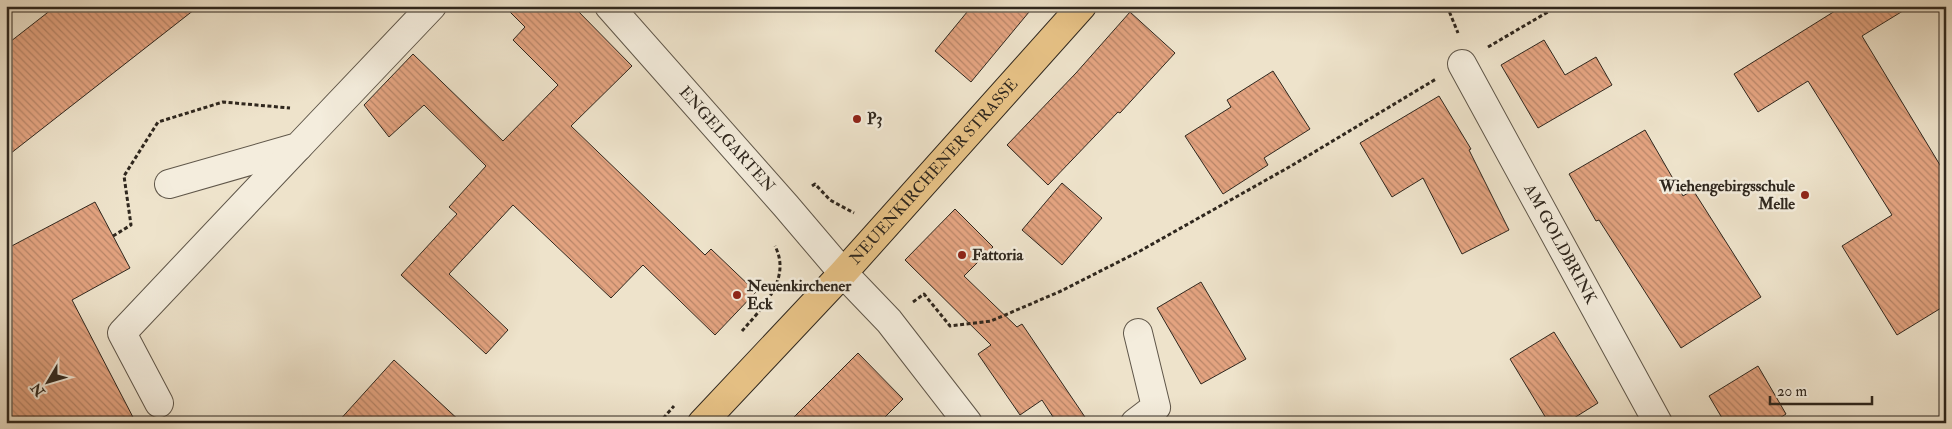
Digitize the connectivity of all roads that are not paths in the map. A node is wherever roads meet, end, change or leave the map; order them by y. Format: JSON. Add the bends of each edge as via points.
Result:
{"nodes":[{"id":1,"x":432,"y":6,"type":"edge"},
{"id":2,"x":608,"y":6,"type":"edge"},
{"id":3,"x":1082,"y":6,"type":"edge"},
{"id":4,"x":1462,"y":64,"type":"road end"},
{"id":5,"x":298,"y":147,"type":"junction"},
{"id":6,"x":169,"y":184,"type":"dead end"},
{"id":7,"x":843,"y":273,"type":"junction"},
{"id":8,"x":1138,"y":333,"type":"dead end"},
{"id":9,"x":159,"y":403,"type":"dead end"},
{"id":10,"x":702,"y":423,"type":"edge"},
{"id":11,"x":968,"y":423,"type":"edge"},
{"id":12,"x":1135,"y":423,"type":"edge"},
{"id":13,"x":1658,"y":423,"type":"edge"}],
"edges":[{"from":1,"to":5,"type":"street"},
{"from":2,"to":7,"type":"street","name":"ENGELGARTEN"},
{"from":3,"to":7,"type":"main road","name":"NEUENKIRCHENER STRASSE"},
{"from":4,"to":13,"type":"street","name":"AM GOLDBRINK"},
{"from":5,"to":6,"type":"street"},
{"from":5,"to":9,"type":"street","via":[[122,333]]},
{"from":7,"to":10,"type":"main road","name":"NEUENKIRCHENER STRASSE"},
{"from":7,"to":11,"type":"street","name":"ENGELGARTEN","via":[[889,321]]},
{"from":8,"to":12,"type":"street","via":[[1156,407]]}]}
